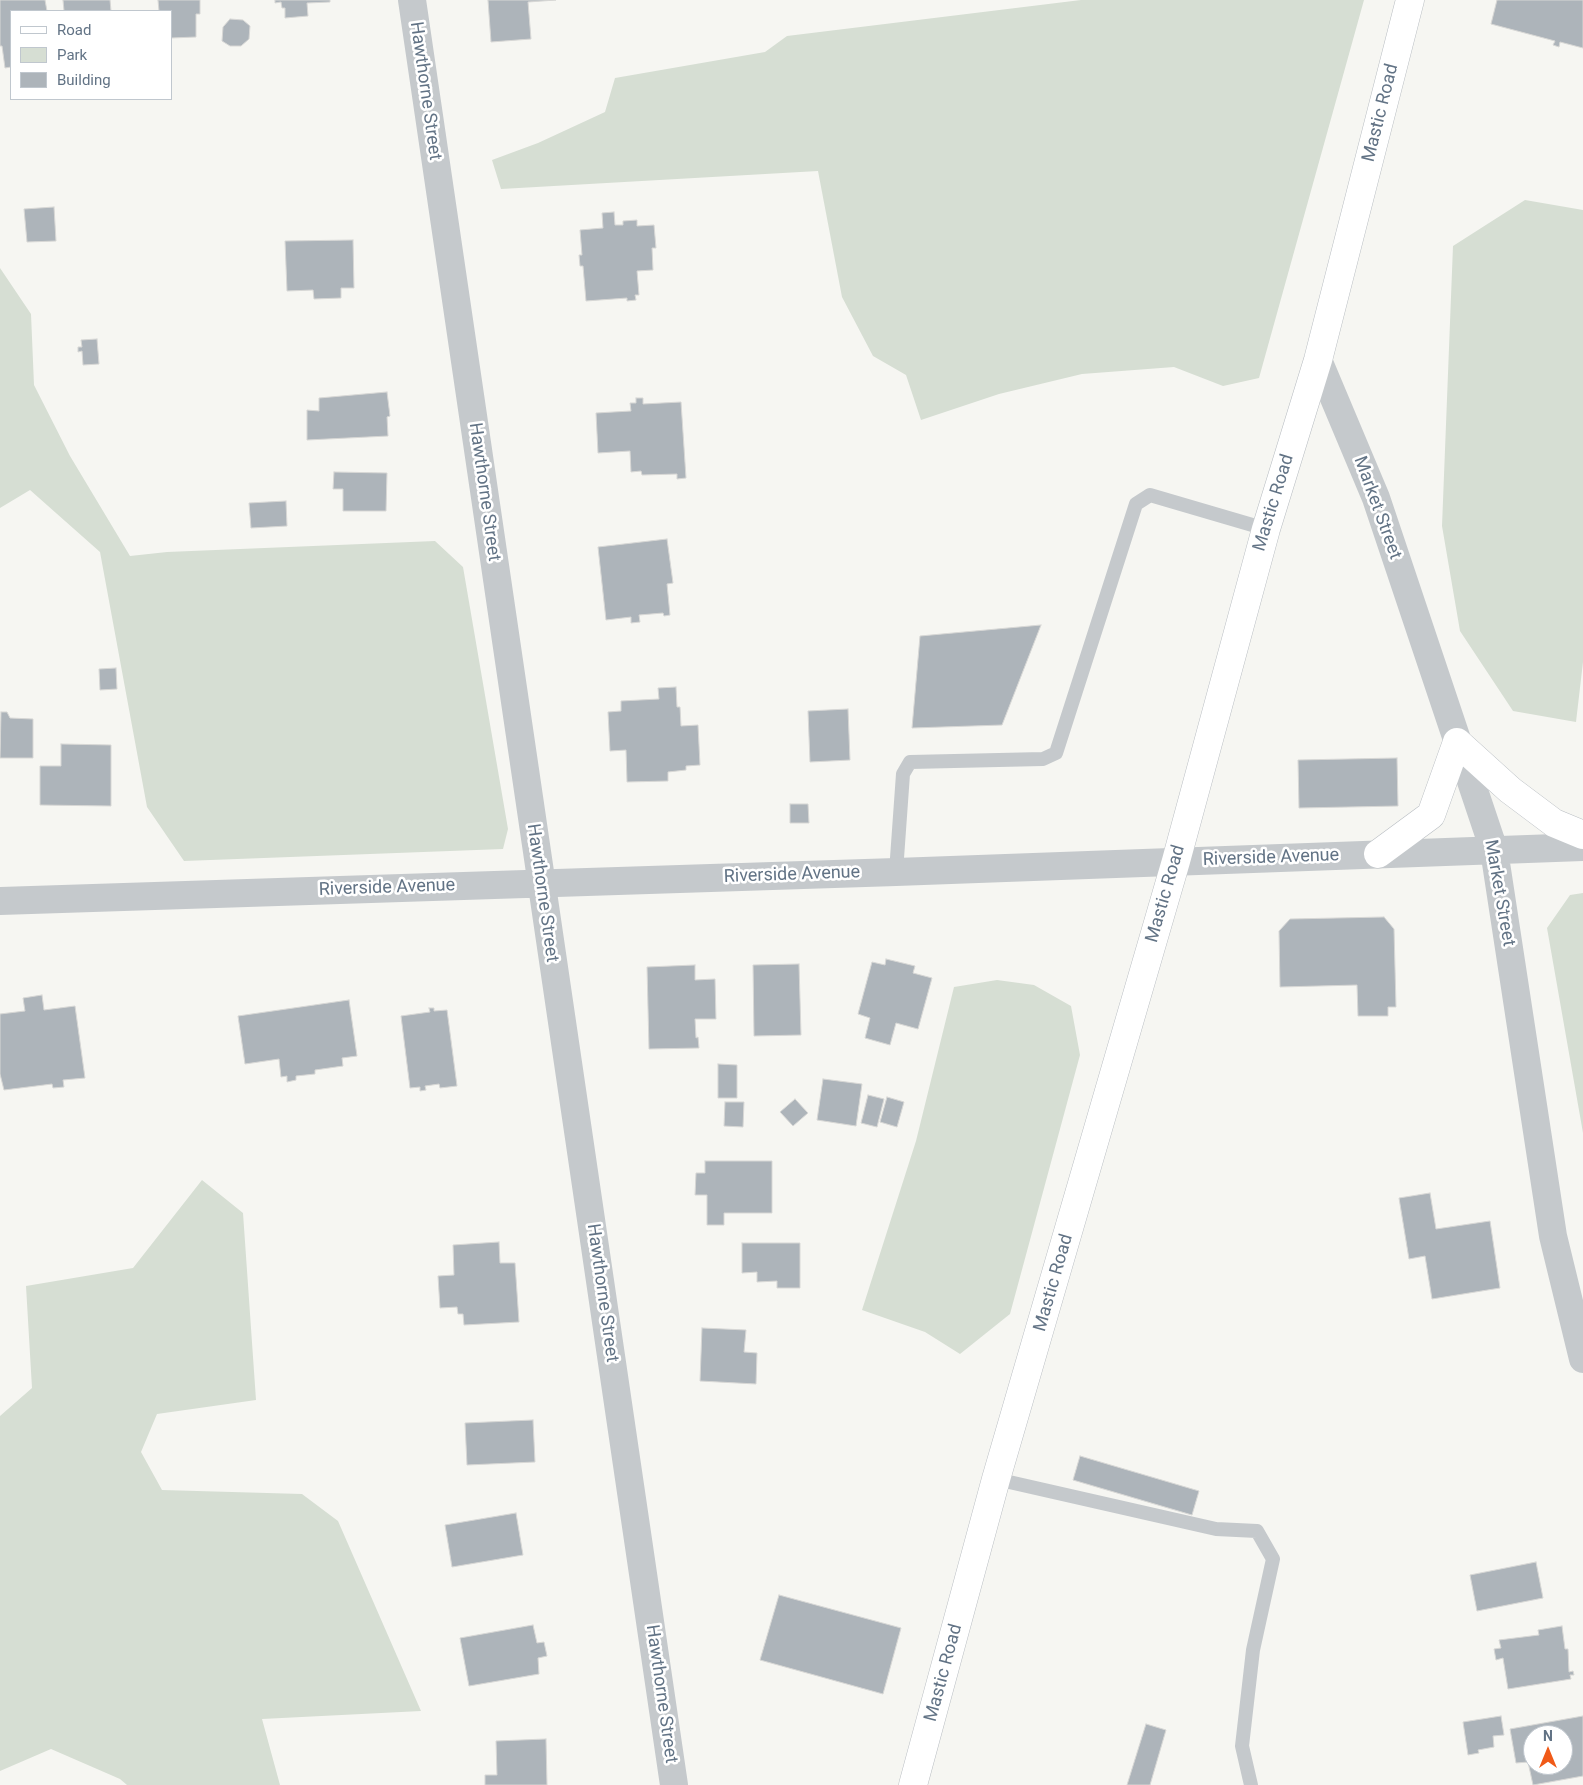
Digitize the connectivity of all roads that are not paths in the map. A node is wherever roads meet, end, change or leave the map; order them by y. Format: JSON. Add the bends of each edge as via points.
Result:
{"nodes":[{"id":1,"x":412,"y":0,"type":"edge"},
{"id":2,"x":1410,"y":0,"type":"edge"},
{"id":3,"x":1318,"y":360,"type":"junction"},
{"id":4,"x":1266,"y":529,"type":"junction"},
{"id":5,"x":1457,"y":742,"type":"junction"},
{"id":6,"x":1583,"y":834,"type":"edge"},
{"id":7,"x":1583,"y":847,"type":"edge"},
{"id":8,"x":1494,"y":850,"type":"junction"},
{"id":9,"x":1378,"y":854,"type":"junction"},
{"id":10,"x":1176,"y":861,"type":"junction"},
{"id":11,"x":896,"y":872,"type":"junction"},
{"id":12,"x":541,"y":883,"type":"junction"},
{"id":13,"x":0,"y":900,"type":"edge"},
{"id":14,"x":1583,"y":1359,"type":"edge"},
{"id":15,"x":996,"y":1479,"type":"junction"},
{"id":16,"x":674,"y":1785,"type":"edge"},
{"id":17,"x":914,"y":1785,"type":"edge"},
{"id":18,"x":1251,"y":1785,"type":"edge"}],
"edges":[{"from":1,"to":12,"type":"street","name":"Hawthorne Street"},
{"from":2,"to":3,"type":"main road","name":"Mastic Road"},
{"from":3,"to":4,"type":"main road","name":"Mastic Road"},
{"from":3,"to":5,"type":"street","name":"Market Street","via":[[1376,498]]},
{"from":4,"to":10,"type":"main road","name":"Mastic Road"},
{"from":4,"to":11,"type":"lane","via":[[1150,495],[1136,504],[1056,753],[1043,759],[910,762],[903,774]]},
{"from":5,"to":6,"type":"main road","via":[[1510,790],[1554,822]]},
{"from":5,"to":8,"type":"street","name":"Market Street"},
{"from":5,"to":9,"type":"main road","via":[[1431,814]]},
{"from":7,"to":8,"type":"street","name":"Riverside Avenue"},
{"from":8,"to":9,"type":"street","name":"Riverside Avenue"},
{"from":8,"to":14,"type":"street","name":"Market Street","via":[[1553,1236]]},
{"from":9,"to":10,"type":"street","name":"Riverside Avenue"},
{"from":10,"to":11,"type":"street","name":"Riverside Avenue"},
{"from":10,"to":15,"type":"main road","name":"Mastic Road"},
{"from":11,"to":12,"type":"street","name":"Riverside Avenue"},
{"from":12,"to":13,"type":"street","name":"Riverside Avenue"},
{"from":12,"to":16,"type":"street","name":"Hawthorne Street"},
{"from":15,"to":17,"type":"main road","name":"Mastic Road"},
{"from":15,"to":18,"type":"lane","via":[[1216,1529],[1257,1531],[1272,1559],[1253,1650],[1242,1746]]}]}
